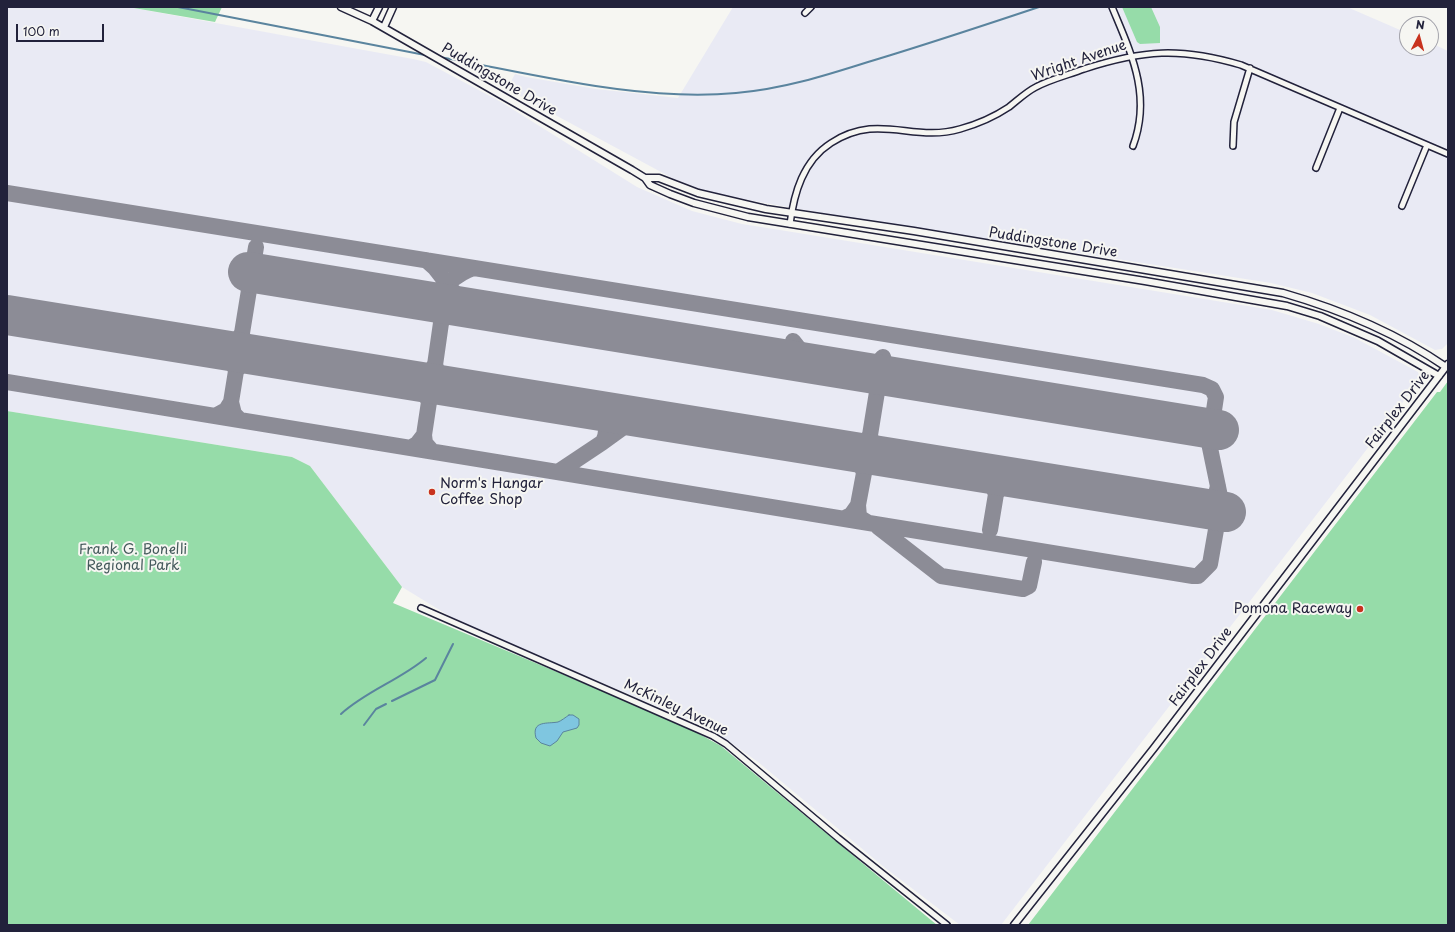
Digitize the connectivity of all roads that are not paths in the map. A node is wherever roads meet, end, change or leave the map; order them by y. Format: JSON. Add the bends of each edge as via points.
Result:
{"nodes":[{"id":1,"x":341,"y":7,"type":"edge"},
{"id":2,"x":379,"y":7,"type":"edge"},
{"id":3,"x":393,"y":7,"type":"edge"},
{"id":4,"x":811,"y":7,"type":"edge"},
{"id":5,"x":1112,"y":7,"type":"edge"},
{"id":6,"x":806,"y":13,"type":"dead end"},
{"id":7,"x":372,"y":21,"type":"junction"},
{"id":8,"x":384,"y":27,"type":"junction"},
{"id":9,"x":1132,"y":55,"type":"junction"},
{"id":10,"x":1250,"y":68,"type":"junction"},
{"id":11,"x":1340,"y":108,"type":"junction"},
{"id":12,"x":1427,"y":145,"type":"junction"},
{"id":13,"x":1133,"y":146,"type":"dead end"},
{"id":14,"x":1233,"y":146,"type":"dead end"},
{"id":15,"x":1448,"y":154,"type":"edge"},
{"id":16,"x":1316,"y":168,"type":"dead end"},
{"id":17,"x":644,"y":178,"type":"junction"},
{"id":18,"x":1402,"y":206,"type":"dead end"},
{"id":19,"x":792,"y":213,"type":"junction"},
{"id":20,"x":790,"y":224,"type":"junction"},
{"id":21,"x":1447,"y":365,"type":"edge"},
{"id":22,"x":1439,"y":376,"type":"junction"},
{"id":23,"x":421,"y":608,"type":"dead end"},
{"id":24,"x":1028,"y":907,"type":"junction"},
{"id":25,"x":947,"y":925,"type":"edge"},
{"id":26,"x":1014,"y":925,"type":"edge"},
{"id":27,"x":1019,"y":925,"type":"edge"}],
"edges":[{"from":1,"to":7,"type":"street","name":"Puddingstone Drive"},
{"from":2,"to":7,"type":"street"},
{"from":3,"to":8,"type":"street"},
{"from":4,"to":6,"type":"street"},
{"from":5,"to":9,"type":"street"},
{"from":7,"to":8,"type":"street","name":"Puddingstone Drive"},
{"from":8,"to":17,"type":"street","name":"Puddingstone Drive"},
{"from":9,"to":10,"type":"street","name":"Wright Avenue","via":[[1186,53],[1211,56]]},
{"from":9,"to":13,"type":"street","via":[[1141,91],[1138,132]]},
{"from":9,"to":19,"type":"street","name":"Wright Avenue","via":[[1036,86],[998,114],[960,129],[924,134],[870,128],[845,136],[830,144],[812,161],[796,191]]},
{"from":10,"to":11,"type":"street","name":"Wright Avenue"},
{"from":10,"to":14,"type":"street","via":[[1234,122]]},
{"from":11,"to":12,"type":"street","name":"Wright Avenue"},
{"from":11,"to":16,"type":"street"},
{"from":12,"to":15,"type":"street","name":"Wright Avenue"},
{"from":12,"to":18,"type":"street"},
{"from":17,"to":19,"type":"street","name":"Puddingstone Drive","via":[[659,178],[719,199]]},
{"from":17,"to":20,"type":"street","name":"Puddingstone Drive","via":[[650,185],[694,204]]},
{"from":19,"to":20,"type":"street","name":"Wright Avenue"},
{"from":19,"to":21,"type":"street","name":"Puddingstone Drive","via":[[1283,293],[1355,316]]},
{"from":20,"to":22,"type":"street","name":"Puddingstone Drive","via":[[1287,306],[1320,316],[1378,341]]},
{"from":21,"to":22,"type":"street","name":"Fairplex Drive"},
{"from":22,"to":24,"type":"street","name":"Fairplex Drive"},
{"from":23,"to":25,"type":"street","name":"McKinley Avenue","via":[[713,736],[762,773]]},
{"from":24,"to":26,"type":"street","name":"Fairplex Drive"},
{"from":24,"to":27,"type":"street"}]}
